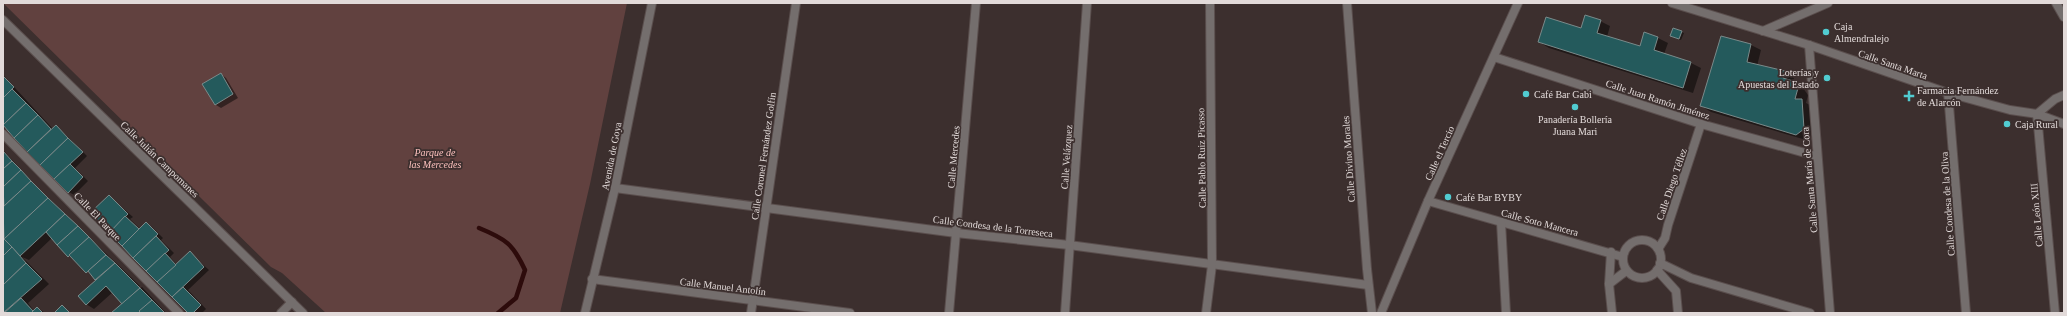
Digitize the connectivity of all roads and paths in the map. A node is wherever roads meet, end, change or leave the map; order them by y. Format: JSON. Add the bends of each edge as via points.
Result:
{"nodes":[{"id":1,"x":652,"y":3,"type":"edge"},
{"id":2,"x":796,"y":3,"type":"edge"},
{"id":3,"x":976,"y":3,"type":"edge"},
{"id":4,"x":1087,"y":3,"type":"edge"},
{"id":5,"x":1210,"y":3,"type":"edge"},
{"id":6,"x":1347,"y":3,"type":"edge"},
{"id":7,"x":1518,"y":3,"type":"edge"},
{"id":8,"x":1672,"y":3,"type":"edge"},
{"id":9,"x":1828,"y":3,"type":"edge"},
{"id":10,"x":2056,"y":3,"type":"edge"},
{"id":11,"x":2064,"y":17,"type":"edge"},
{"id":12,"x":3,"y":20,"type":"edge"},
{"id":13,"x":1763,"y":31,"type":"junction"},
{"id":14,"x":1809,"y":45,"type":"junction"},
{"id":15,"x":1494,"y":57,"type":"junction"},
{"id":16,"x":1948,"y":93,"type":"junction"},
{"id":17,"x":2064,"y":95,"type":"edge"},
{"id":18,"x":2037,"y":114,"type":"junction"},
{"id":19,"x":1701,"y":124,"type":"junction"},
{"id":20,"x":2064,"y":124,"type":"edge"},
{"id":21,"x":3,"y":134,"type":"edge"},
{"id":22,"x":1816,"y":156,"type":"junction"},
{"id":23,"x":615,"y":188,"type":"junction"},
{"id":24,"x":1428,"y":201,"type":"junction"},
{"id":25,"x":765,"y":207,"type":"junction"},
{"id":26,"x":1501,"y":222,"type":"junction"},
{"id":27,"x":956,"y":233,"type":"junction"},
{"id":28,"x":1069,"y":245,"type":"junction"},
{"id":29,"x":1658,"y":249,"type":"junction"},
{"id":30,"x":1611,"y":252,"type":"junction"},
{"id":31,"x":1623,"y":256,"type":"junction"},
{"id":32,"x":1212,"y":264,"type":"junction"},
{"id":33,"x":1659,"y":267,"type":"junction"},
{"id":34,"x":1626,"y":271,"type":"junction"},
{"id":35,"x":592,"y":279,"type":"junction"},
{"id":36,"x":1609,"y":284,"type":"junction"},
{"id":37,"x":1368,"y":285,"type":"junction"},
{"id":38,"x":752,"y":300,"type":"junction"},
{"id":39,"x":292,"y":302,"type":"junction"},
{"id":40,"x":179,"y":313,"type":"edge"},
{"id":41,"x":281,"y":313,"type":"edge"},
{"id":42,"x":303,"y":313,"type":"edge"},
{"id":43,"x":586,"y":313,"type":"edge"},
{"id":44,"x":750,"y":313,"type":"edge"},
{"id":45,"x":850,"y":313,"type":"edge"},
{"id":46,"x":950,"y":313,"type":"edge"},
{"id":47,"x":1065,"y":313,"type":"edge"},
{"id":48,"x":1206,"y":313,"type":"edge"},
{"id":49,"x":1372,"y":313,"type":"edge"},
{"id":50,"x":1381,"y":313,"type":"edge"},
{"id":51,"x":1506,"y":313,"type":"edge"},
{"id":52,"x":1612,"y":313,"type":"edge"},
{"id":53,"x":1678,"y":313,"type":"edge"},
{"id":54,"x":1810,"y":313,"type":"edge"},
{"id":55,"x":1830,"y":313,"type":"edge"},
{"id":56,"x":1966,"y":313,"type":"edge"},
{"id":57,"x":2055,"y":313,"type":"edge"}],
"edges":[{"from":1,"to":23,"type":"street","name":"Avenida de Goya"},
{"from":2,"to":25,"type":"street","name":"Calle Coronel Fernández Golfín"},
{"from":3,"to":27,"type":"street","name":"Calle Mercedes"},
{"from":4,"to":28,"type":"street","name":"Calle Velázquez"},
{"from":5,"to":32,"type":"street","name":"Calle Pablo Ruiz Picasso"},
{"from":6,"to":37,"type":"street","name":"Calle Divino Morales"},
{"from":7,"to":15,"type":"street","name":"Calle el Tercio"},
{"from":8,"to":13,"type":"street","name":"Calle Santa Marta"},
{"from":9,"to":13,"type":"street"},
{"from":10,"to":11,"type":"street"},
{"from":12,"to":39,"type":"street","name":"Calle Julián Campomanes"},
{"from":13,"to":14,"type":"street","name":"Calle Santa Marta"},
{"from":14,"to":16,"type":"street","name":"Calle Santa Marta"},
{"from":14,"to":22,"type":"street","name":"Calle Santa María de Cora"},
{"from":15,"to":19,"type":"street","name":"Calle Juan Ramón Jiménez"},
{"from":15,"to":24,"type":"street","name":"Calle el Tercio"},
{"from":16,"to":18,"type":"street","name":"Calle Santa Marta","via":[[2010,110]]},
{"from":16,"to":56,"type":"street","name":"Calle Condesa de la Oliva"},
{"from":17,"to":18,"type":"street"},
{"from":18,"to":20,"type":"street","name":"Calle Santa Marta"},
{"from":18,"to":57,"type":"street","name":"Calle León XIII"},
{"from":19,"to":22,"type":"street","name":"Calle Juan Ramón Jiménez"},
{"from":19,"to":29,"type":"street","name":"Calle Diego Téllez","via":[[1665,238]]},
{"from":21,"to":40,"type":"street","name":"Calle El Parque"},
{"from":22,"to":55,"type":"street","name":"Calle Santa María de Cora"},
{"from":23,"to":25,"type":"street","name":"Calle Condesa de la Torreseca"},
{"from":23,"to":35,"type":"street","name":"Avenida de Goya"},
{"from":24,"to":26,"type":"street","name":"Calle Soto Mancera"},
{"from":24,"to":50,"type":"street","name":"Calle el Tercio"},
{"from":25,"to":27,"type":"street","name":"Calle Condesa de la Torreseca"},
{"from":25,"to":38,"type":"street","name":"Calle Coronel Fernández Golfín"},
{"from":26,"to":30,"type":"street","name":"Calle Soto Mancera"},
{"from":26,"to":51,"type":"street"},
{"from":27,"to":28,"type":"street","name":"Calle Condesa de la Torreseca"},
{"from":27,"to":46,"type":"street","name":"Calle Mercedes"},
{"from":28,"to":32,"type":"street","name":"Calle Condesa de la Torreseca"},
{"from":28,"to":47,"type":"street","name":"Calle Velázquez"},
{"from":29,"to":31,"type":"street","via":[[1646,241],[1638,241],[1625,249]]},
{"from":29,"to":33,"type":"street"},
{"from":30,"to":31,"type":"street","name":"Calle Soto Mancera"},
{"from":30,"to":36,"type":"street"},
{"from":31,"to":34,"type":"street"},
{"from":32,"to":37,"type":"street","name":"Calle Condesa de la Torreseca"},
{"from":32,"to":48,"type":"street","name":"Calle Pablo Ruiz Picasso"},
{"from":33,"to":34,"type":"street","via":[[1646,278],[1632,276]]},
{"from":33,"to":53,"type":"street","via":[[1676,291]]},
{"from":33,"to":54,"type":"street"},
{"from":34,"to":36,"type":"street"},
{"from":35,"to":38,"type":"street","name":"Calle Manuel Antolín"},
{"from":35,"to":43,"type":"street","name":"Avenida de Goya"},
{"from":36,"to":52,"type":"street"},
{"from":37,"to":49,"type":"street","name":"Calle Divino Morales"},
{"from":38,"to":44,"type":"street","name":"Calle Coronel Fernández Golfín"},
{"from":38,"to":45,"type":"street","name":"Calle Manuel Antolín"},
{"from":39,"to":41,"type":"street"},
{"from":39,"to":42,"type":"street","name":"Calle Julián Campomanes"}]}
